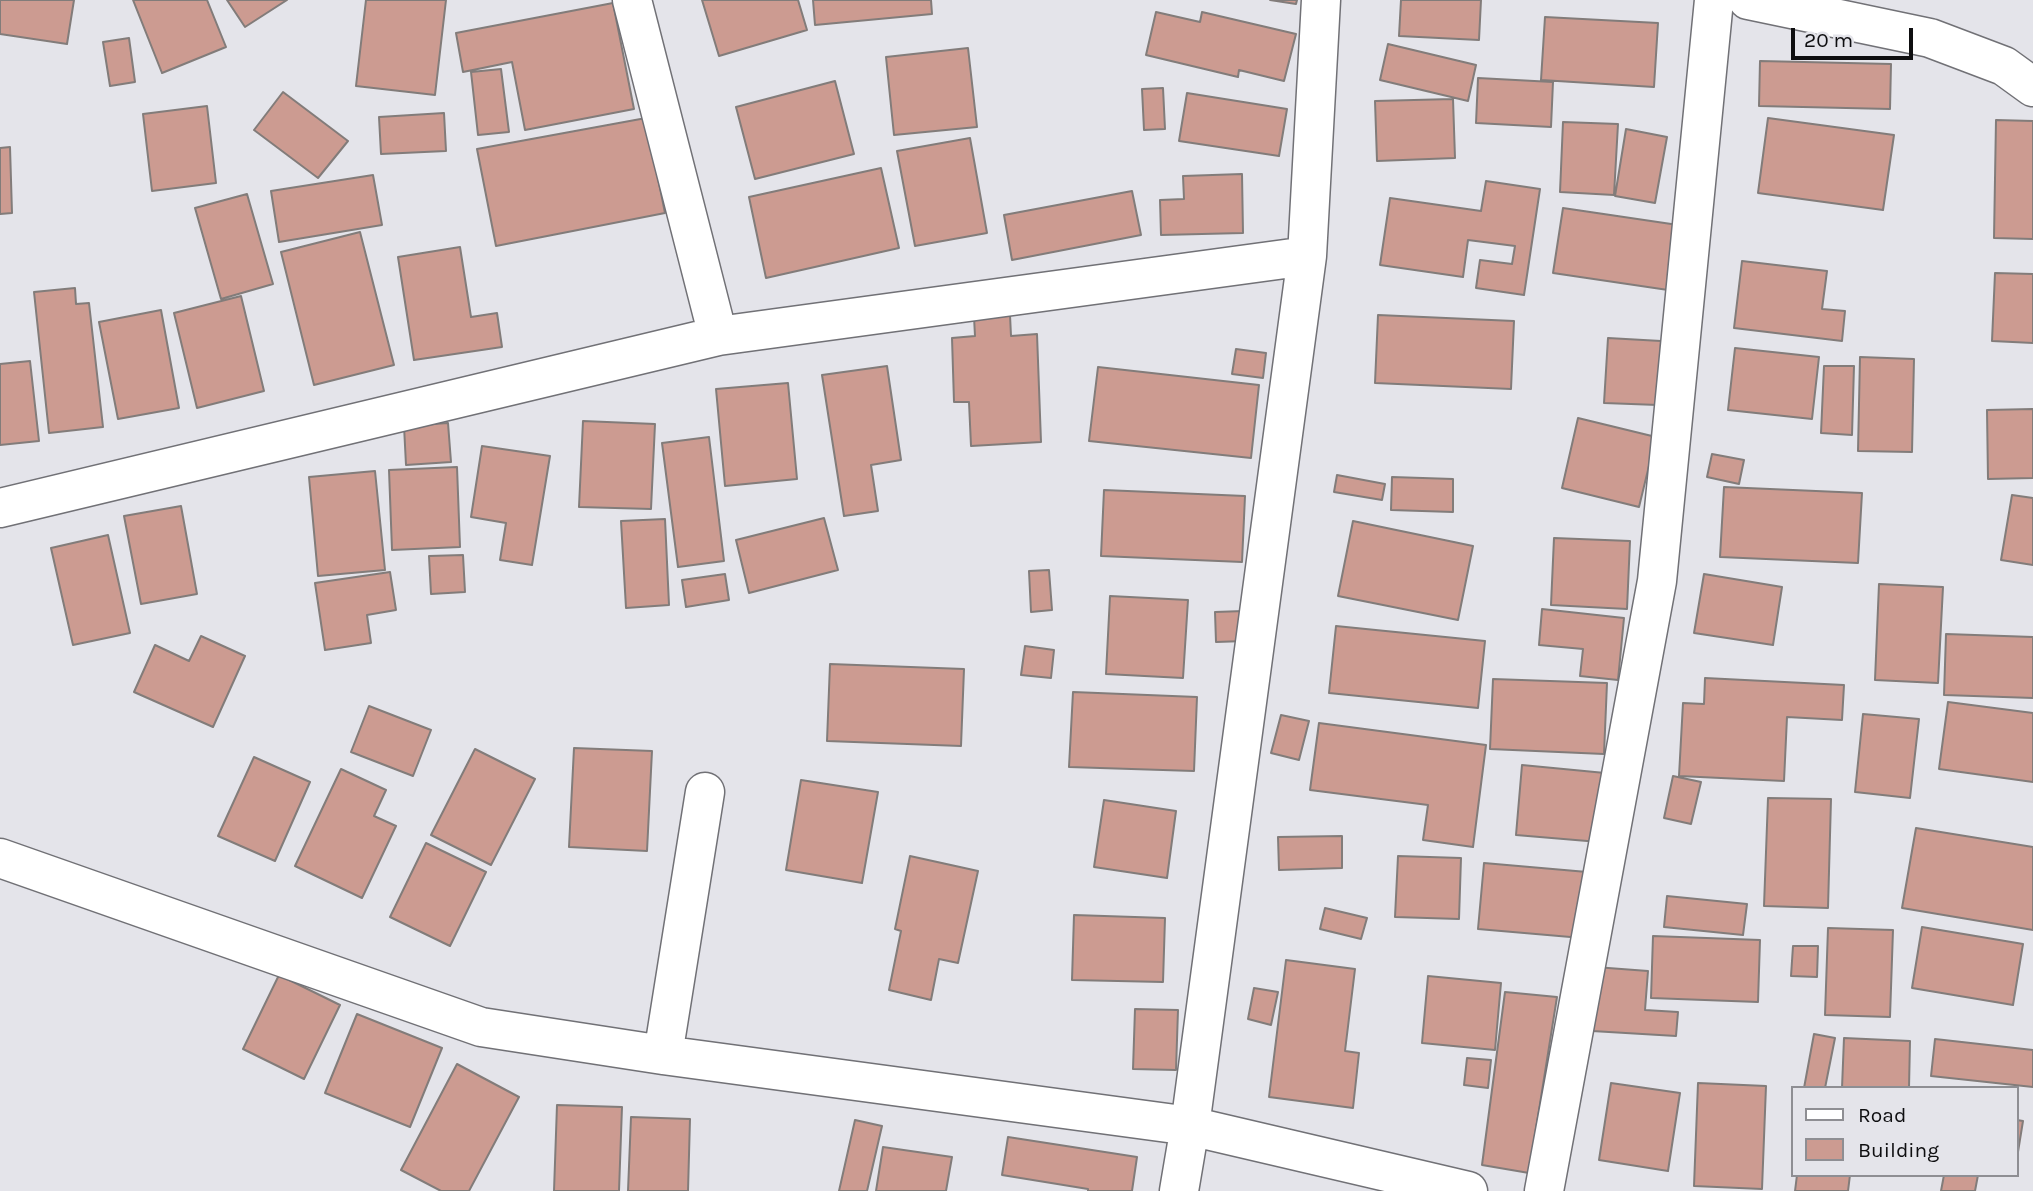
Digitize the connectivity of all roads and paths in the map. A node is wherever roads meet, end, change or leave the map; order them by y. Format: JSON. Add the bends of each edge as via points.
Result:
{"nodes":[{"id":1,"x":632,"y":0,"type":"edge"},
{"id":2,"x":1321,"y":0,"type":"edge"},
{"id":3,"x":1714,"y":0,"type":"edge"},
{"id":4,"x":1748,"y":0,"type":"edge"},
{"id":5,"x":2033,"y":86,"type":"edge"},
{"id":6,"x":1307,"y":256,"type":"junction"},
{"id":7,"x":718,"y":337,"type":"junction"},
{"id":8,"x":0,"y":508,"type":"edge"},
{"id":9,"x":705,"y":792,"type":"dead end"},
{"id":10,"x":0,"y":858,"type":"edge"},
{"id":11,"x":663,"y":1055,"type":"junction"},
{"id":12,"x":1190,"y":1126,"type":"junction"},
{"id":13,"x":1178,"y":1191,"type":"edge"},
{"id":14,"x":1468,"y":1191,"type":"edge"},
{"id":15,"x":1544,"y":1191,"type":"edge"}],
"edges":[{"from":1,"to":7,"type":"street"},
{"from":2,"to":6,"type":"street"},
{"from":3,"to":15,"type":"street","via":[[1657,581]]},
{"from":4,"to":5,"type":"street","via":[[1930,38],[2004,66]]},
{"from":6,"to":7,"type":"street"},
{"from":6,"to":12,"type":"street"},
{"from":7,"to":8,"type":"street"},
{"from":9,"to":11,"type":"street"},
{"from":10,"to":11,"type":"street","via":[[481,1027]]},
{"from":11,"to":12,"type":"street"},
{"from":12,"to":13,"type":"street"},
{"from":12,"to":14,"type":"street"}]}
